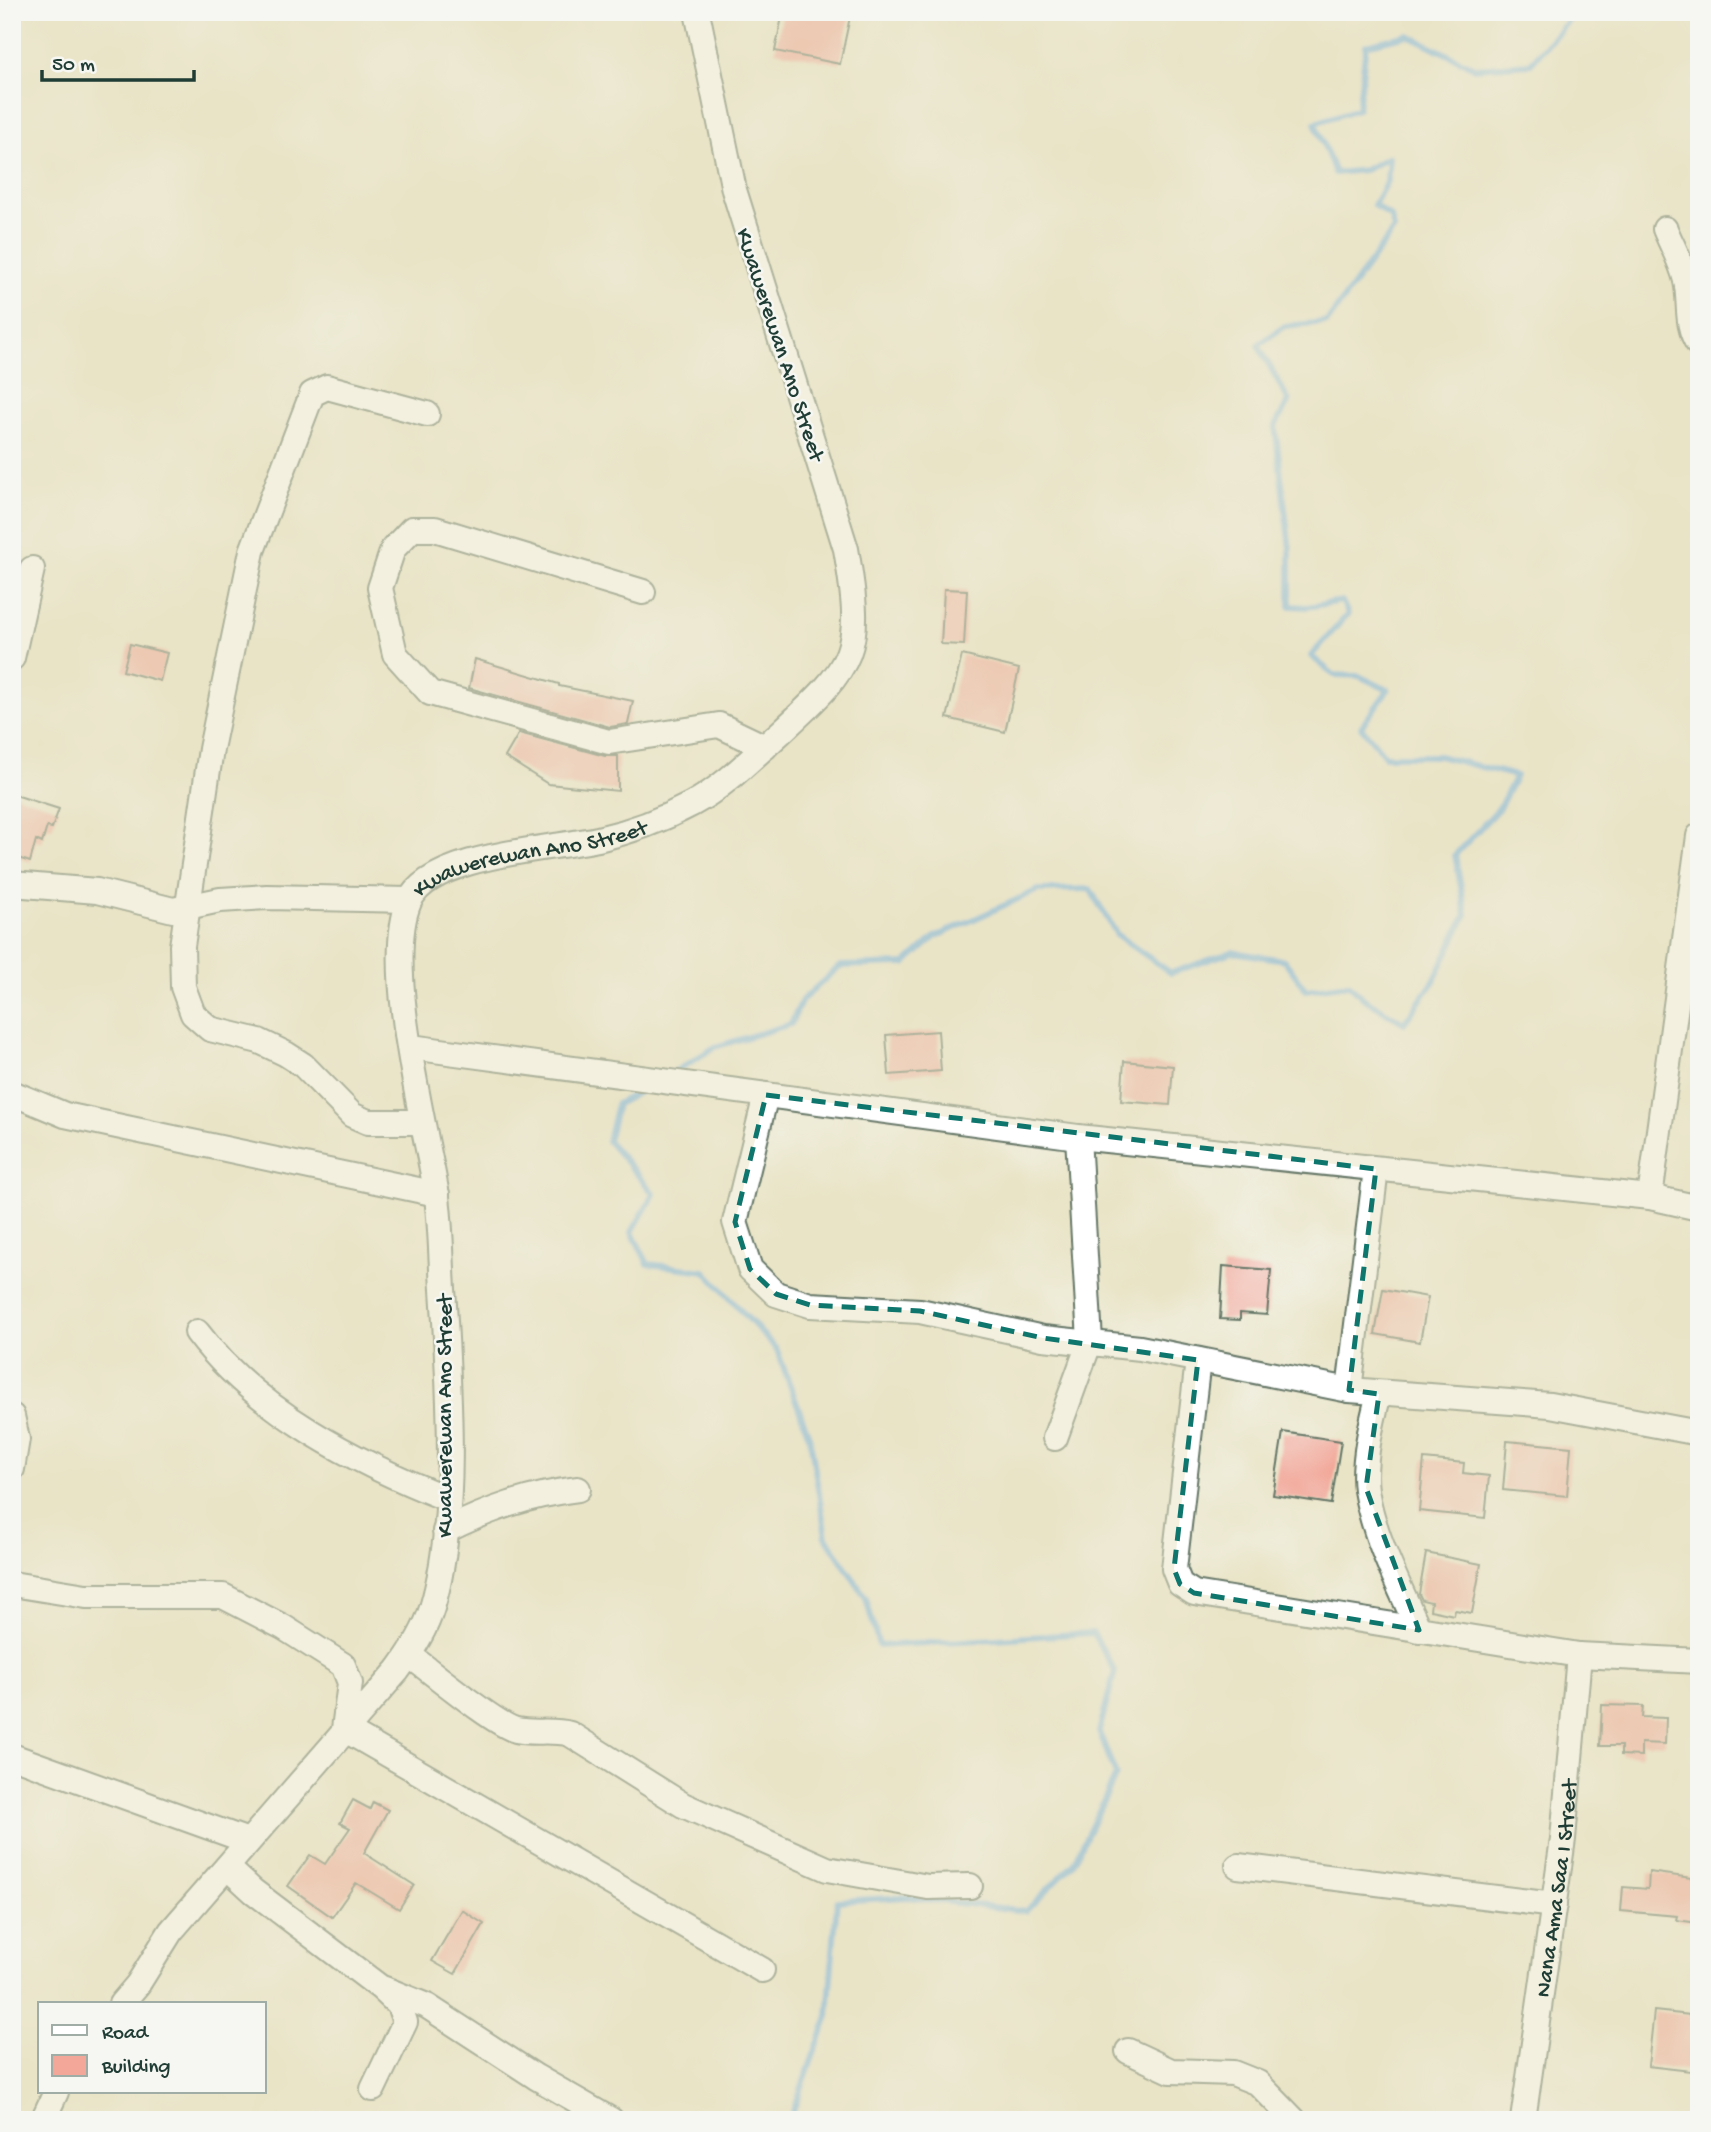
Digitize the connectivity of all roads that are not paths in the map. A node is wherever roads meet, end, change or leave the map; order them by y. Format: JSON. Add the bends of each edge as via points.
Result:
{"nodes":[{"id":1,"x":697,"y":12,"type":"edge"},
{"id":2,"x":1665,"y":229,"type":"dead end"},
{"id":3,"x":1699,"y":345,"type":"edge"},
{"id":4,"x":427,"y":414,"type":"dead end"},
{"id":5,"x":32,"y":569,"type":"dead end"},
{"id":6,"x":643,"y":592,"type":"dead end"},
{"id":7,"x":12,"y":658,"type":"edge"},
{"id":8,"x":765,"y":747,"type":"junction"},
{"id":9,"x":1699,"y":836,"type":"edge"},
{"id":10,"x":12,"y":884,"type":"edge"},
{"id":11,"x":409,"y":900,"type":"junction"},
{"id":12,"x":188,"y":909,"type":"junction"},
{"id":13,"x":411,"y":1047,"type":"junction"},
{"id":14,"x":12,"y":1093,"type":"edge"},
{"id":15,"x":766,"y":1095,"type":"junction"},
{"id":16,"x":422,"y":1122,"type":"junction"},
{"id":17,"x":1078,"y":1137,"type":"junction"},
{"id":18,"x":1376,"y":1169,"type":"junction"},
{"id":19,"x":437,"y":1194,"type":"junction"},
{"id":20,"x":1650,"y":1197,"type":"junction"},
{"id":21,"x":1699,"y":1208,"type":"edge"},
{"id":22,"x":197,"y":1332,"type":"dead end"},
{"id":23,"x":1090,"y":1341,"type":"junction"},
{"id":24,"x":1198,"y":1360,"type":"junction"},
{"id":25,"x":1349,"y":1390,"type":"junction"},
{"id":26,"x":1379,"y":1394,"type":"junction"},
{"id":27,"x":12,"y":1416,"type":"edge"},
{"id":28,"x":1699,"y":1433,"type":"edge"},
{"id":29,"x":1055,"y":1438,"type":"dead end"},
{"id":30,"x":12,"y":1469,"type":"edge"},
{"id":31,"x":578,"y":1489,"type":"dead end"},
{"id":32,"x":448,"y":1499,"type":"junction"},
{"id":33,"x":445,"y":1531,"type":"junction"},
{"id":34,"x":12,"y":1584,"type":"edge"},
{"id":35,"x":1419,"y":1630,"type":"junction"},
{"id":36,"x":409,"y":1655,"type":"junction"},
{"id":37,"x":1579,"y":1655,"type":"junction"},
{"id":38,"x":1699,"y":1661,"type":"edge"},
{"id":39,"x":344,"y":1729,"type":"junction"},
{"id":40,"x":12,"y":1756,"type":"edge"},
{"id":41,"x":248,"y":1841,"type":"junction"},
{"id":42,"x":1238,"y":1866,"type":"dead end"},
{"id":43,"x":228,"y":1868,"type":"junction"},
{"id":44,"x":970,"y":1886,"type":"dead end"},
{"id":45,"x":1554,"y":1905,"type":"junction"},
{"id":46,"x":762,"y":1970,"type":"dead end"},
{"id":47,"x":382,"y":1988,"type":"junction"},
{"id":48,"x":123,"y":2002,"type":"edge"},
{"id":49,"x":1128,"y":2051,"type":"dead end"},
{"id":50,"x":373,"y":2089,"type":"dead end"},
{"id":51,"x":611,"y":2120,"type":"edge"},
{"id":52,"x":1294,"y":2120,"type":"edge"},
{"id":53,"x":1523,"y":2120,"type":"edge"}],
"edges":[{"from":1,"to":8,"type":"street","name":"Kwawerewan Ano Street","via":[[734,190],[846,549],[854,595],[855,640],[841,672]]},
{"from":2,"to":3,"type":"street","via":[[1685,278],[1688,316]]},
{"from":4,"to":12,"type":"street","via":[[327,387],[312,394],[252,551],[211,749]]},
{"from":5,"to":7,"type":"street"},
{"from":6,"to":8,"type":"street","via":[[435,529],[412,529],[393,549],[380,589],[395,654],[430,693],[609,742],[719,725]]},
{"from":8,"to":11,"type":"street","name":"Kwawerewan Ano Street","via":[[692,804],[601,838],[457,865],[430,878]]},
{"from":9,"to":20,"type":"street"},
{"from":10,"to":12,"type":"street","via":[[97,891],[160,909]]},
{"from":11,"to":12,"type":"street","via":[[267,897]]},
{"from":11,"to":13,"type":"street","name":"Kwawerewan Ano Street","via":[[401,984]]},
{"from":12,"to":16,"type":"street","via":[[182,946],[183,987],[193,1014],[210,1029],[259,1041],[286,1054],[352,1115],[368,1122]]},
{"from":13,"to":15,"type":"street"},
{"from":13,"to":16,"type":"street","name":"Kwawerewan Ano Street"},
{"from":14,"to":19,"type":"street","via":[[65,1115]]},
{"from":15,"to":17,"type":"street"},
{"from":15,"to":23,"type":"street","via":[[735,1222],[750,1269],[776,1294],[810,1305],[920,1311],[1043,1339]]},
{"from":16,"to":19,"type":"street","name":"Kwawerewan Ano Street"},
{"from":17,"to":18,"type":"street"},
{"from":17,"to":23,"type":"street"},
{"from":18,"to":20,"type":"street"},
{"from":18,"to":25,"type":"street"},
{"from":19,"to":32,"type":"street","name":"Kwawerewan Ano Street","via":[[446,1340]]},
{"from":20,"to":21,"type":"street"},
{"from":22,"to":32,"type":"street","via":[[218,1360],[294,1421],[388,1475]]},
{"from":23,"to":24,"type":"street"},
{"from":23,"to":29,"type":"street"},
{"from":24,"to":25,"type":"street"},
{"from":24,"to":35,"type":"street","via":[[1174,1569],[1180,1584],[1194,1593]]},
{"from":25,"to":26,"type":"street"},
{"from":26,"to":28,"type":"street","via":[[1550,1405]]},
{"from":26,"to":35,"type":"street","via":[[1371,1422],[1366,1488],[1380,1539]]},
{"from":27,"to":30,"type":"street","via":[[17,1439]]},
{"from":31,"to":33,"type":"street","via":[[501,1505]]},
{"from":32,"to":33,"type":"street","name":"Kwawerewan Ano Street"},
{"from":33,"to":36,"type":"street","name":"Kwawerewan Ano Street","via":[[432,1609]]},
{"from":34,"to":39,"type":"street","via":[[86,1596],[223,1596],[343,1665],[350,1683]]},
{"from":35,"to":37,"type":"street"},
{"from":36,"to":39,"type":"street","name":"Kwawerewan Ano Street"},
{"from":36,"to":44,"type":"street","via":[[516,1730],[570,1734],[683,1805],[827,1869],[928,1887]]},
{"from":37,"to":38,"type":"street"},
{"from":37,"to":45,"type":"street","name":"Nana Ama Saa I Street"},
{"from":39,"to":41,"type":"street","name":"Kwawerewan Ano Street"},
{"from":39,"to":46,"type":"street"},
{"from":40,"to":41,"type":"street"},
{"from":41,"to":43,"type":"street","name":"Kwawerewan Ano Street"},
{"from":42,"to":45,"type":"street"},
{"from":43,"to":47,"type":"street"},
{"from":43,"to":48,"type":"street","name":"Kwawerewan Ano Street","via":[[171,1931]]},
{"from":45,"to":53,"type":"street","name":"Nana Ama Saa I Street"},
{"from":47,"to":50,"type":"street","via":[[399,2005],[405,2022]]},
{"from":47,"to":51,"type":"street","via":[[427,2006]]},
{"from":49,"to":52,"type":"street","via":[[1171,2071],[1233,2073],[1258,2083]]}]}
